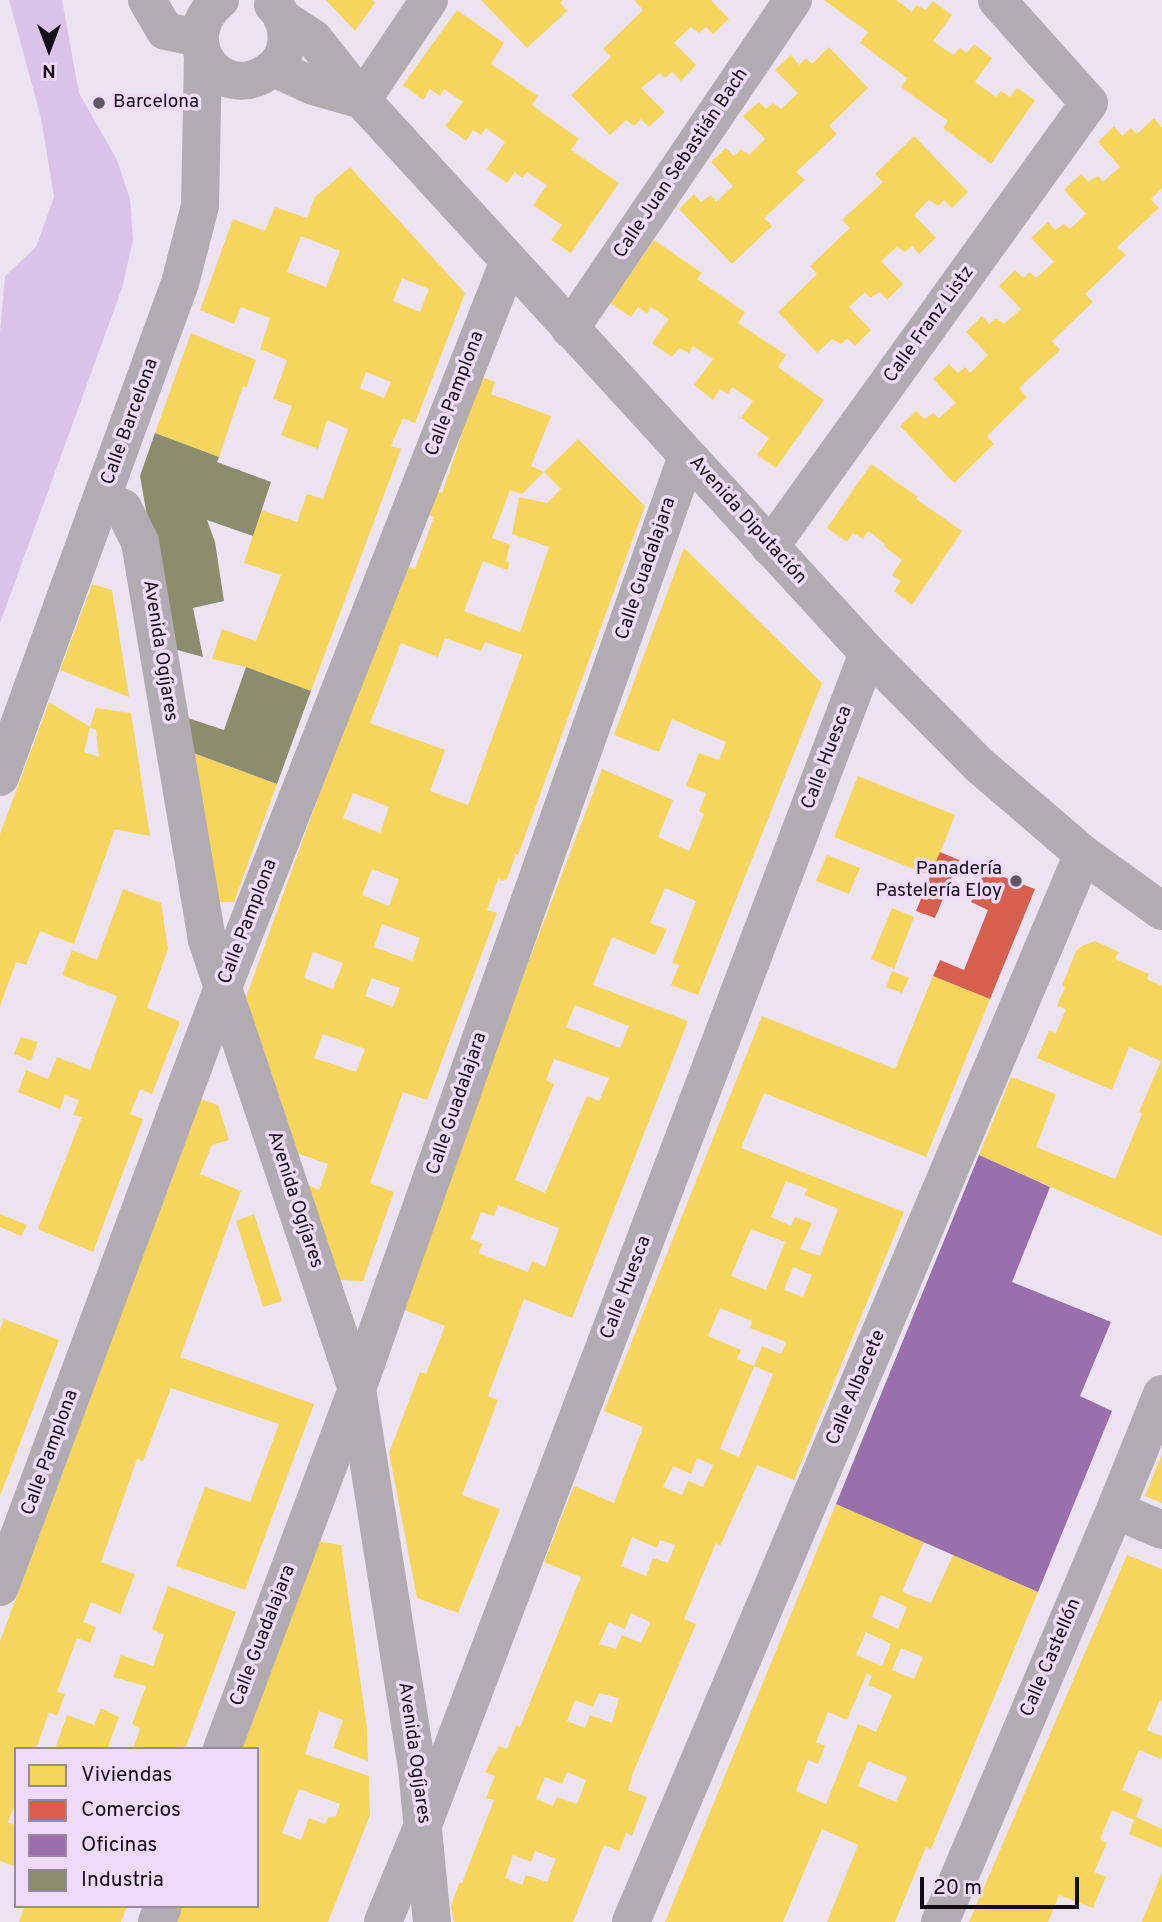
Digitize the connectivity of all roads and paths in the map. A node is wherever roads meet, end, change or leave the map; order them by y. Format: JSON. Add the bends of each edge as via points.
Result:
{"nodes":[{"id":1,"x":147,"y":0,"type":"edge"},
{"id":2,"x":220,"y":0,"type":"edge"},
{"id":3,"x":429,"y":0,"type":"edge"},
{"id":4,"x":793,"y":0,"type":"edge"},
{"id":5,"x":997,"y":0,"type":"edge"},
{"id":6,"x":274,"y":9,"type":"edge"},
{"id":7,"x":201,"y":47,"type":"junction"},
{"id":8,"x":274,"y":68,"type":"junction"},
{"id":9,"x":362,"y":100,"type":"junction"},
{"id":10,"x":509,"y":261,"type":"junction"},
{"id":11,"x":570,"y":329,"type":"junction"},
{"id":12,"x":687,"y":456,"type":"junction"},
{"id":13,"x":103,"y":499,"type":"junction"},
{"id":14,"x":770,"y":547,"type":"junction"},
{"id":15,"x":868,"y":653,"type":"junction"},
{"id":16,"x":0,"y":776,"type":"edge"},
{"id":17,"x":1083,"y":854,"type":"junction"},
{"id":18,"x":1162,"y":911,"type":"edge"},
{"id":19,"x":223,"y":987,"type":"junction"},
{"id":20,"x":357,"y":1389,"type":"junction"},
{"id":21,"x":1162,"y":1394,"type":"edge"},
{"id":22,"x":1115,"y":1510,"type":"junction"},
{"id":23,"x":13,"y":1516,"type":"edge"},
{"id":24,"x":1162,"y":1530,"type":"edge"},
{"id":25,"x":0,"y":1587,"type":"edge"},
{"id":26,"x":223,"y":1747,"type":"edge"},
{"id":27,"x":423,"y":1825,"type":"junction"},
{"id":28,"x":383,"y":1922,"type":"edge"},
{"id":29,"x":432,"y":1922,"type":"edge"},
{"id":30,"x":631,"y":1922,"type":"edge"},
{"id":31,"x":940,"y":1922,"type":"edge"}],
"edges":[{"from":1,"to":7,"type":"street","via":[[165,31]]},
{"from":2,"to":7,"type":"street","via":[[203,18]]},
{"from":3,"to":9,"type":"street"},
{"from":4,"to":11,"type":"street","name":"Calle Juan Sebastián Bach"},
{"from":5,"to":14,"type":"street","name":"Calle Franz Listz","via":[[1089,103]]},
{"from":6,"to":8,"type":"street","via":[[287,41]]},
{"from":6,"to":9,"type":"street","name":"Avenida Diputación","via":[[314,39]]},
{"from":7,"to":8,"type":"street","via":[[220,75],[233,80],[256,79]]},
{"from":7,"to":13,"type":"street","name":"Calle Barcelona","via":[[200,206],[180,283]]},
{"from":8,"to":9,"type":"street","via":[[313,86]]},
{"from":9,"to":10,"type":"street","name":"Avenida Diputación"},
{"from":10,"to":11,"type":"street","name":"Avenida Diputación"},
{"from":10,"to":19,"type":"street","name":"Calle Pamplona"},
{"from":11,"to":12,"type":"street","name":"Avenida Diputación"},
{"from":12,"to":14,"type":"street","name":"Avenida Diputación"},
{"from":12,"to":20,"type":"street","name":"Calle Guadalajara"},
{"from":13,"to":16,"type":"street","name":"Calle Barcelona"},
{"from":13,"to":19,"type":"street","name":"Avenida Ogíjares","via":[[122,508],[140,542],[207,940]]},
{"from":14,"to":15,"type":"street","name":"Avenida Diputación"},
{"from":15,"to":17,"type":"street","name":"Avenida Diputación","via":[[979,765]]},
{"from":15,"to":27,"type":"street","name":"Calle Huesca"},
{"from":17,"to":18,"type":"street","name":"Avenida Diputación"},
{"from":17,"to":30,"type":"street","name":"Calle Albacete"},
{"from":19,"to":20,"type":"street","name":"Avenida Ogíjares"},
{"from":19,"to":23,"type":"street","name":"Calle Pamplona"},
{"from":20,"to":26,"type":"street","name":"Calle Guadalajara"},
{"from":20,"to":27,"type":"street","name":"Avenida Ogíjares"},
{"from":21,"to":22,"type":"street","name":"Calle Castellón"},
{"from":22,"to":24,"type":"street"},
{"from":22,"to":31,"type":"street","name":"Calle Castellón"},
{"from":23,"to":25,"type":"street","name":"Calle Pamplona"},
{"from":27,"to":28,"type":"street","name":"Calle Huesca"},
{"from":27,"to":29,"type":"street","name":"Avenida Ogíjares"}]}
